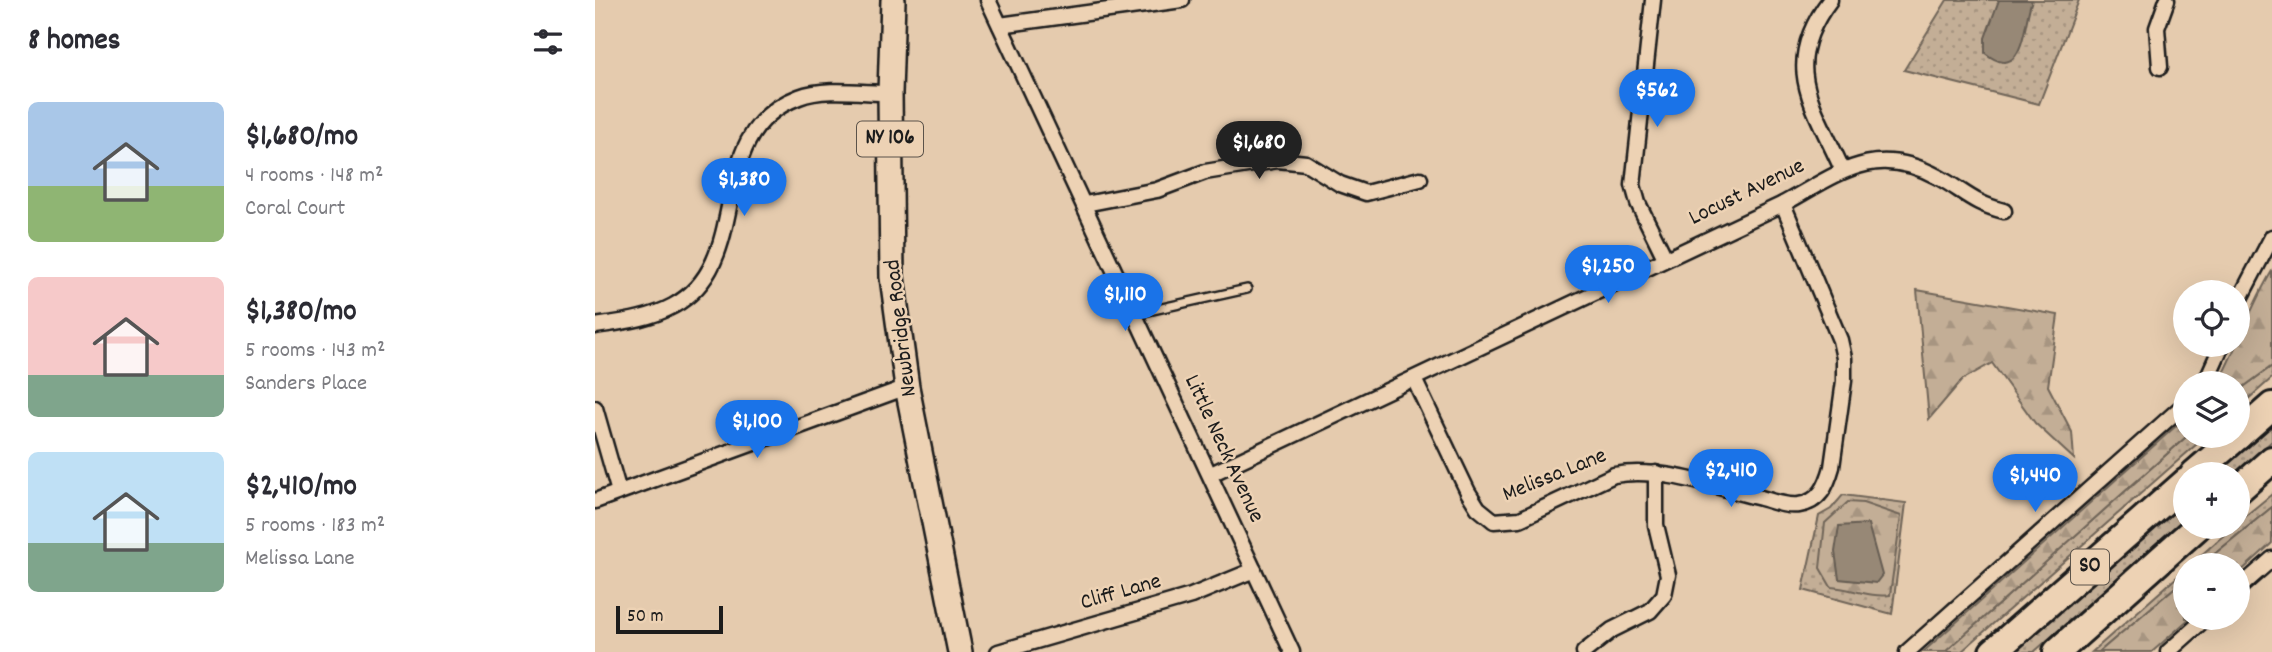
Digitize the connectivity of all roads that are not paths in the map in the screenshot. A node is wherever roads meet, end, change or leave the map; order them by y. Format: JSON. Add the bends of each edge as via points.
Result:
{"nodes":[{"id":1,"x":893,"y":0,"type":"edge"},
{"id":2,"x":988,"y":0,"type":"edge"},
{"id":3,"x":1182,"y":0,"type":"edge"},
{"id":4,"x":1653,"y":0,"type":"edge"},
{"id":5,"x":1830,"y":0,"type":"edge"},
{"id":6,"x":2167,"y":0,"type":"edge"},
{"id":7,"x":1000,"y":25,"type":"junction"},
{"id":8,"x":2159,"y":67,"type":"dead end"},
{"id":9,"x":890,"y":93,"type":"junction"},
{"id":10,"x":1842,"y":169,"type":"junction"},
{"id":11,"x":1420,"y":179,"type":"dead end"},
{"id":12,"x":1085,"y":204,"type":"junction"},
{"id":13,"x":1783,"y":204,"type":"junction"},
{"id":14,"x":2004,"y":211,"type":"dead end"},
{"id":15,"x":2272,"y":237,"type":"edge"},
{"id":16,"x":1665,"y":258,"type":"junction"},
{"id":17,"x":2250,"y":280,"type":"edge"},
{"id":18,"x":1247,"y":289,"type":"dead end"},
{"id":19,"x":1135,"y":314,"type":"junction"},
{"id":20,"x":595,"y":326,"type":"edge"},
{"id":21,"x":1414,"y":379,"type":"junction"},
{"id":22,"x":907,"y":387,"type":"junction"},
{"id":23,"x":2272,"y":406,"type":"edge"},
{"id":24,"x":595,"y":408,"type":"edge"},
{"id":25,"x":2173,"y":415,"type":"edge"},
{"id":26,"x":2250,"y":425,"type":"edge"},
{"id":27,"x":2224,"y":448,"type":"edge"},
{"id":28,"x":2272,"y":460,"type":"edge"},
{"id":29,"x":2209,"y":462,"type":"edge"},
{"id":30,"x":1656,"y":472,"type":"junction"},
{"id":31,"x":2272,"y":472,"type":"edge"},
{"id":32,"x":1210,"y":474,"type":"junction"},
{"id":33,"x":2250,"y":481,"type":"edge"},
{"id":34,"x":2250,"y":485,"type":"edge"},
{"id":35,"x":619,"y":492,"type":"junction"},
{"id":36,"x":2173,"y":493,"type":"edge"},
{"id":37,"x":595,"y":501,"type":"edge"},
{"id":38,"x":2184,"y":539,"type":"edge"},
{"id":39,"x":2272,"y":559,"type":"edge"},
{"id":40,"x":1254,"y":570,"type":"junction"},
{"id":41,"x":2250,"y":578,"type":"edge"},
{"id":42,"x":2193,"y":630,"type":"edge"},
{"id":43,"x":960,"y":652,"type":"edge"},
{"id":44,"x":998,"y":652,"type":"edge"},
{"id":45,"x":1293,"y":652,"type":"edge"},
{"id":46,"x":1584,"y":652,"type":"edge"},
{"id":47,"x":1907,"y":652,"type":"edge"},
{"id":48,"x":1993,"y":652,"type":"edge"},
{"id":49,"x":2057,"y":652,"type":"edge"},
{"id":50,"x":2168,"y":652,"type":"edge"}],
"edges":[{"from":1,"to":9,"type":"main road","name":"Newbridge Road","number":"NY 106"},
{"from":2,"to":7,"type":"street","name":"Little Neck Avenue"},
{"from":3,"to":7,"type":"street"},
{"from":4,"to":16,"type":"street","via":[[1633,185]]},
{"from":5,"to":10,"type":"street","via":[[1806,41],[1803,73]]},
{"from":6,"to":8,"type":"street","via":[[2157,28]]},
{"from":7,"to":12,"type":"street","name":"Little Neck Avenue"},
{"from":9,"to":20,"type":"street","via":[[814,93],[780,106],[757,128],[744,150],[730,191],[721,248],[695,289],[657,313]]},
{"from":9,"to":22,"type":"main road","name":"Newbridge Road","number":"NY 106","via":[[892,277]]},
{"from":10,"to":13,"type":"street","name":"Locust Avenue"},
{"from":10,"to":14,"type":"street","name":"Locust Avenue","via":[[1872,162],[1911,166],[1937,176],[1973,202]]},
{"from":11,"to":12,"type":"street","via":[[1366,193],[1340,184],[1306,163],[1277,160]]},
{"from":12,"to":19,"type":"street","name":"Little Neck Avenue"},
{"from":13,"to":16,"type":"street","name":"Locust Avenue"},
{"from":13,"to":30,"type":"street","name":"Melissa Lane","via":[[1844,358],[1827,485],[1812,500],[1787,505]]},
{"from":15,"to":17,"type":"street"},
{"from":16,"to":21,"type":"street","name":"Locust Avenue"},
{"from":18,"to":19,"type":"lane"},
{"from":19,"to":32,"type":"street","name":"Little Neck Avenue"},
{"from":21,"to":30,"type":"street","name":"Melissa Lane","via":[[1468,492],[1494,521],[1520,519],[1614,475]]},
{"from":21,"to":32,"type":"street","name":"Locust Avenue"},
{"from":22,"to":35,"type":"street"},
{"from":22,"to":43,"type":"main road","name":"Newbridge Road","number":"NY 106"},
{"from":23,"to":26,"type":"highway"},
{"from":24,"to":35,"type":"street"},
{"from":25,"to":47,"type":"street"},
{"from":27,"to":29,"type":"highway"},
{"from":28,"to":33,"type":"highway"},
{"from":30,"to":46,"type":"street","via":[[1656,525],[1668,575],[1664,596],[1650,611],[1612,630]]},
{"from":31,"to":34,"type":"highway"},
{"from":32,"to":40,"type":"street","name":"Little Neck Avenue"},
{"from":35,"to":37,"type":"street"},
{"from":36,"to":48,"type":"highway","number":"SO"},
{"from":38,"to":49,"type":"highway","number":"SO"},
{"from":39,"to":41,"type":"street"},
{"from":40,"to":44,"type":"street","name":"Cliff Lane","via":[[1191,596]]},
{"from":40,"to":45,"type":"street","name":"Little Neck Avenue"},
{"from":42,"to":50,"type":"street"}]}
